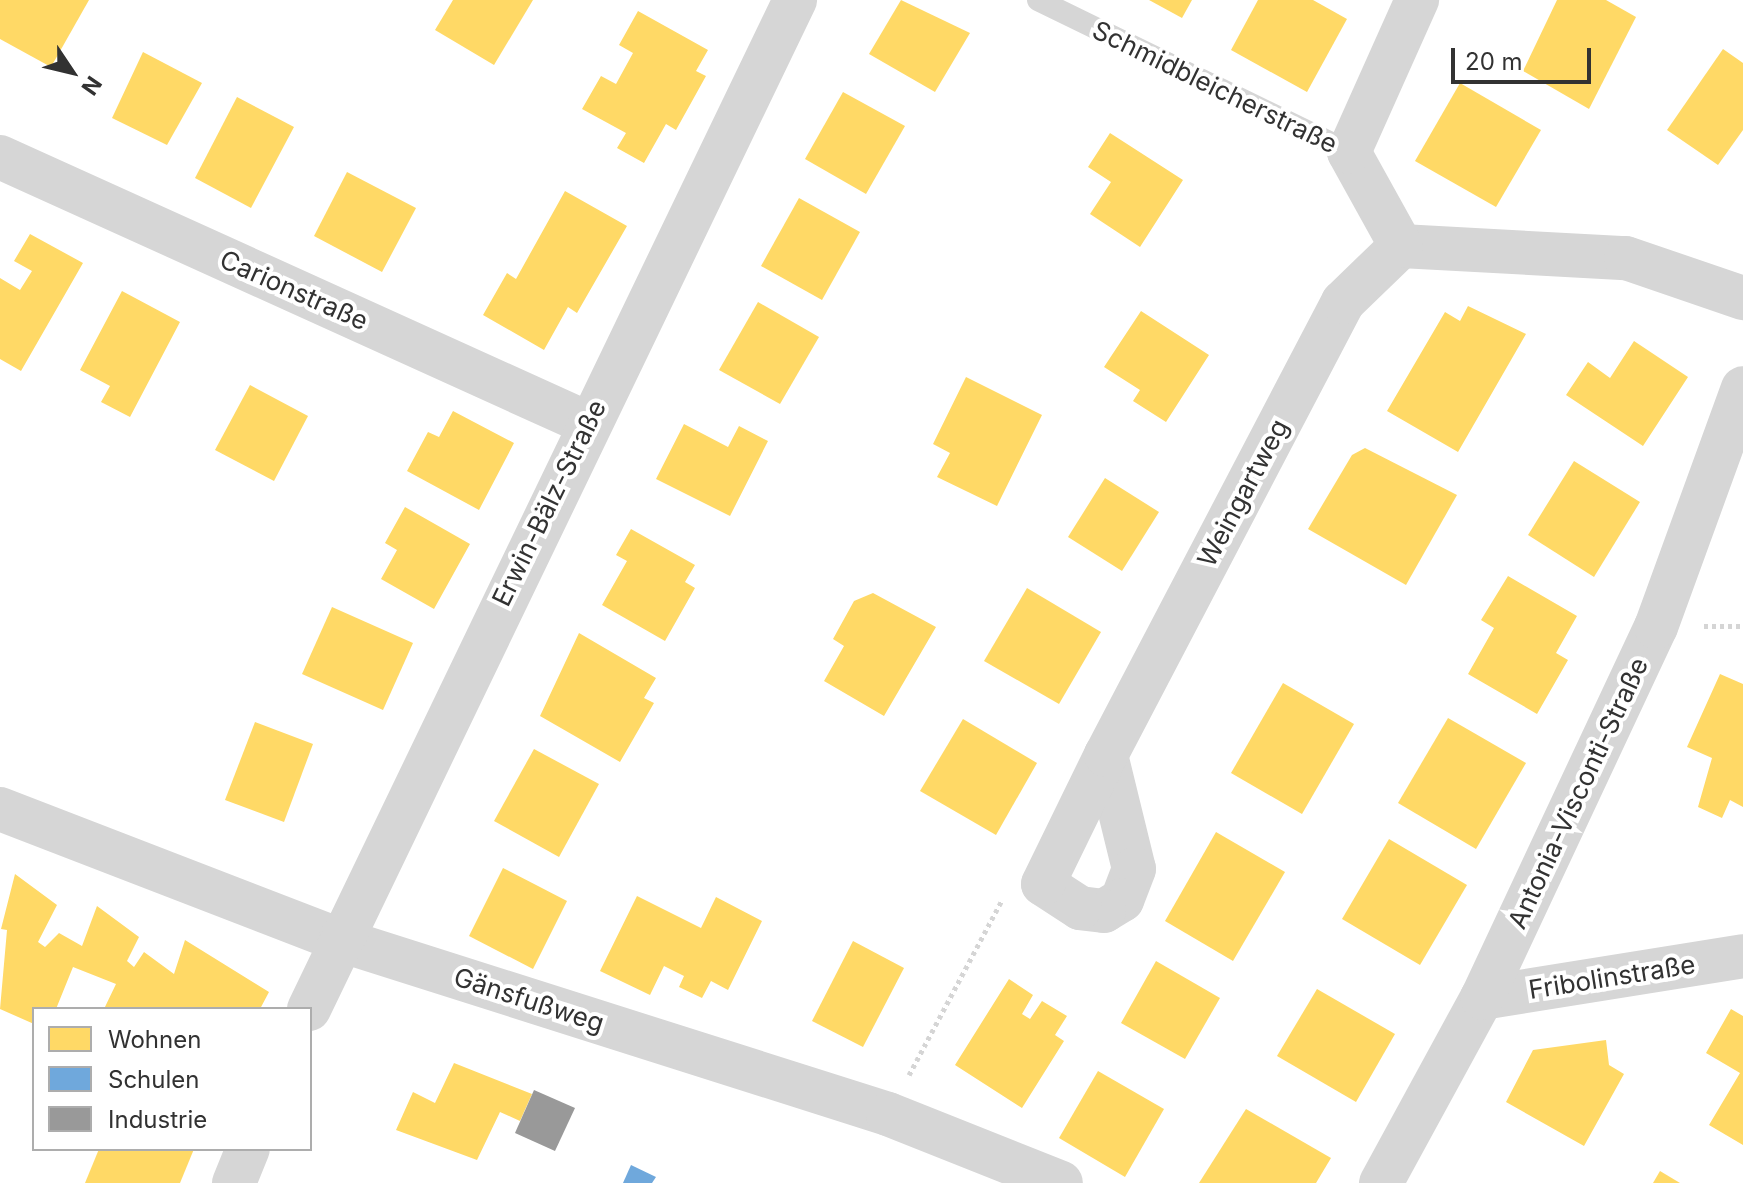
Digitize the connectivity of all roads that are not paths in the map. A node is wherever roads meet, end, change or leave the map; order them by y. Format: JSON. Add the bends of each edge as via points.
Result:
{"nodes":[{"id":1,"x":795,"y":0,"type":"edge"},
{"id":2,"x":1038,"y":0,"type":"edge"},
{"id":3,"x":1417,"y":0,"type":"edge"},
{"id":4,"x":1349,"y":152,"type":"junction"},
{"id":5,"x":0,"y":157,"type":"edge"},
{"id":6,"x":1401,"y":246,"type":"junction"},
{"id":7,"x":1743,"y":298,"type":"edge"},
{"id":8,"x":1743,"y":388,"type":"edge"},
{"id":9,"x":587,"y":423,"type":"junction"},
{"id":10,"x":1106,"y":755,"type":"junction"},
{"id":11,"x":0,"y":809,"type":"edge"},
{"id":12,"x":340,"y":940,"type":"junction"},
{"id":13,"x":1743,"y":956,"type":"edge"},
{"id":14,"x":1482,"y":998,"type":"junction"},
{"id":15,"x":310,"y":1007,"type":"edge"},
{"id":16,"x":247,"y":1151,"type":"edge"},
{"id":17,"x":234,"y":1183,"type":"edge"},
{"id":18,"x":1061,"y":1183,"type":"edge"},
{"id":19,"x":1381,"y":1183,"type":"edge"}],
"edges":[{"from":1,"to":9,"type":"street","name":"Erwin-Bälz-Straße"},
{"from":2,"to":4,"type":"lane","name":"Schmidbleicherstraße"},
{"from":3,"to":4,"type":"street"},
{"from":4,"to":6,"type":"street"},
{"from":5,"to":9,"type":"street","name":"Carionstraße"},
{"from":6,"to":7,"type":"street","via":[[1626,258]]},
{"from":6,"to":10,"type":"street","name":"Weingartweg","via":[[1343,302]]},
{"from":8,"to":14,"type":"street","name":"Antonia-Visconti-Straße","via":[[1656,627]]},
{"from":9,"to":12,"type":"street","name":"Erwin-Bälz-Straße"},
{"from":10,"to":10,"type":"street","name":"Weingartweg","via":[[1134,869],[1122,900],[1104,911],[1080,908],[1043,884]]},
{"from":11,"to":12,"type":"street","name":"Gänsfußweg"},
{"from":12,"to":15,"type":"street","name":"Erwin-Bälz-Straße"},
{"from":12,"to":18,"type":"street","name":"Gänsfußweg","via":[[888,1114]]},
{"from":13,"to":14,"type":"street","name":"Fribolinstraße"},
{"from":14,"to":19,"type":"street","name":"Antonia-Visconti-Straße"},
{"from":16,"to":17,"type":"street"}]}
